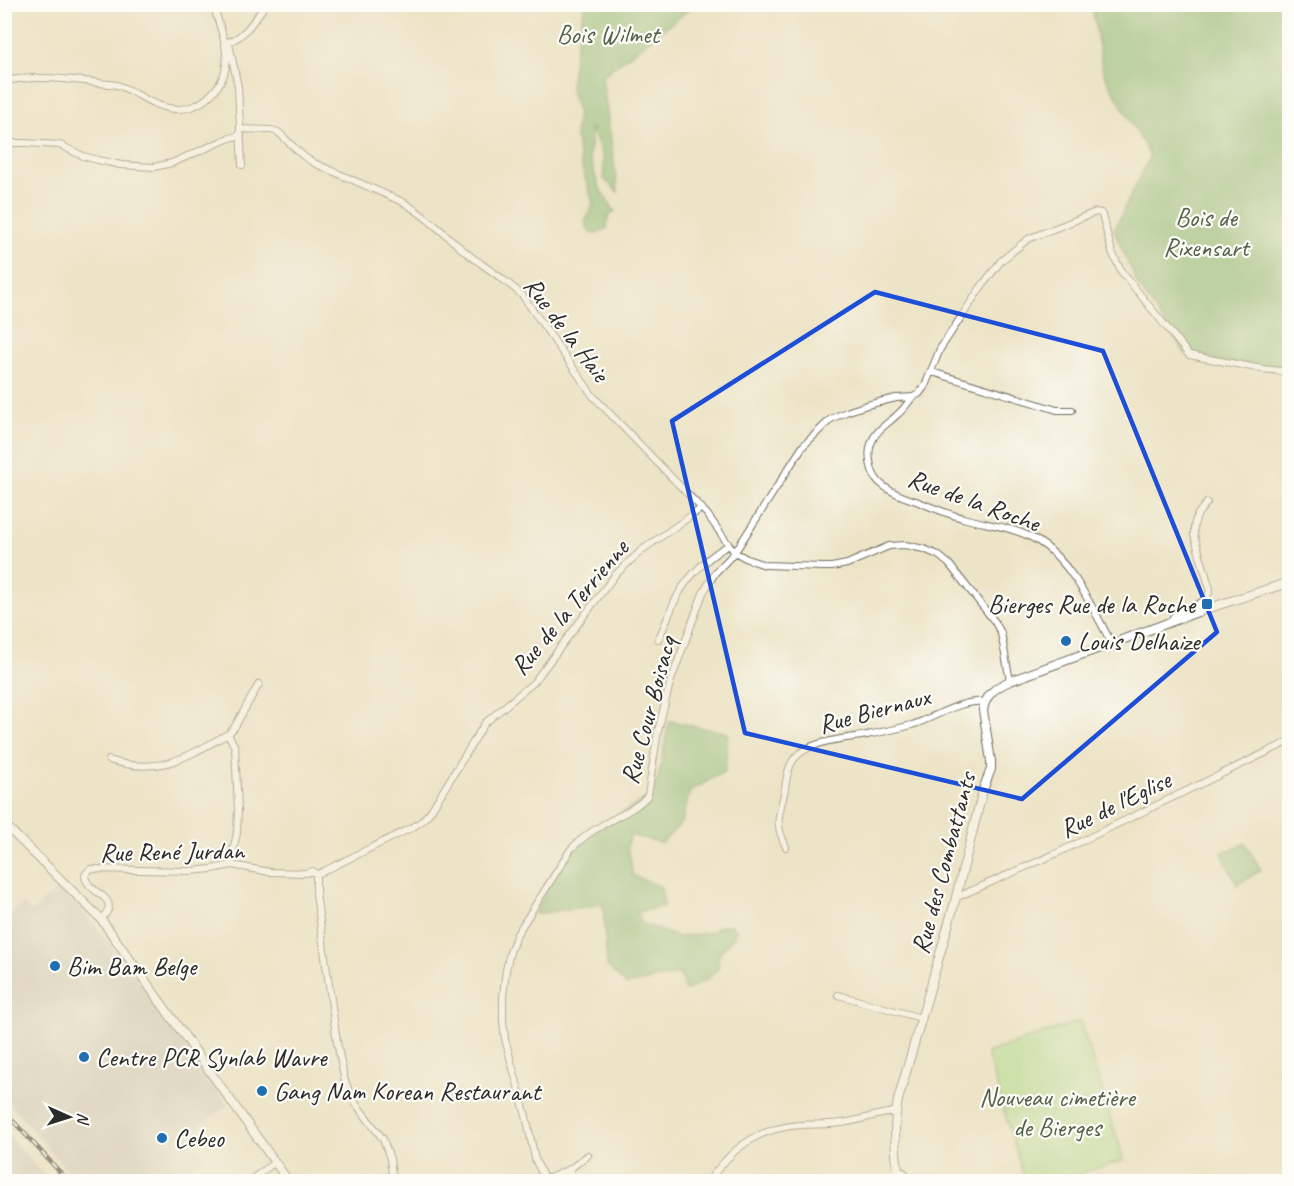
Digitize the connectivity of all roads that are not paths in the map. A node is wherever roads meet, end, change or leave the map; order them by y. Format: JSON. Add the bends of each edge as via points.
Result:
{"nodes":[{"id":1,"x":213,"y":4,"type":"edge"},
{"id":2,"x":266,"y":4,"type":"edge"},
{"id":3,"x":227,"y":42,"type":"junction"},
{"id":4,"x":4,"y":81,"type":"edge"},
{"id":5,"x":240,"y":132,"type":"junction"},
{"id":6,"x":4,"y":143,"type":"edge"},
{"id":7,"x":242,"y":165,"type":"dead end"},
{"id":8,"x":932,"y":372,"type":"junction"},
{"id":9,"x":1290,"y":372,"type":"edge"},
{"id":10,"x":913,"y":397,"type":"junction"},
{"id":11,"x":1072,"y":410,"type":"dead end"},
{"id":12,"x":1208,"y":503,"type":"dead end"},
{"id":13,"x":702,"y":508,"type":"junction"},
{"id":14,"x":729,"y":545,"type":"junction"},
{"id":15,"x":735,"y":552,"type":"junction"},
{"id":16,"x":1290,"y":582,"type":"edge"},
{"id":17,"x":1174,"y":621,"type":"junction"},
{"id":18,"x":658,"y":639,"type":"dead end"},
{"id":19,"x":1112,"y":644,"type":"junction"},
{"id":20,"x":1010,"y":681,"type":"junction"},
{"id":21,"x":260,"y":684,"type":"dead end"},
{"id":22,"x":985,"y":702,"type":"junction"},
{"id":23,"x":228,"y":734,"type":"junction"},
{"id":24,"x":1290,"y":741,"type":"edge"},
{"id":25,"x":109,"y":760,"type":"dead end"},
{"id":26,"x":4,"y":824,"type":"edge"},
{"id":27,"x":786,"y":847,"type":"dead end"},
{"id":28,"x":232,"y":865,"type":"junction"},
{"id":29,"x":316,"y":876,"type":"junction"},
{"id":30,"x":955,"y":898,"type":"junction"},
{"id":31,"x":101,"y":919,"type":"junction"},
{"id":32,"x":838,"y":995,"type":"dead end"},
{"id":33,"x":921,"y":1018,"type":"junction"},
{"id":34,"x":896,"y":1112,"type":"junction"},
{"id":35,"x":588,"y":1155,"type":"dead end"},
{"id":36,"x":275,"y":1162,"type":"junction"},
{"id":37,"x":570,"y":1169,"type":"junction"},
{"id":38,"x":898,"y":1170,"type":"junction"},
{"id":39,"x":546,"y":1181,"type":"edge"},
{"id":40,"x":248,"y":1182,"type":"edge"},
{"id":41,"x":289,"y":1182,"type":"edge"},
{"id":42,"x":393,"y":1182,"type":"edge"},
{"id":43,"x":571,"y":1182,"type":"edge"},
{"id":44,"x":709,"y":1182,"type":"edge"},
{"id":45,"x":900,"y":1182,"type":"edge"},
{"id":46,"x":908,"y":1182,"type":"edge"}],
"edges":[{"from":1,"to":3,"type":"street"},
{"from":2,"to":3,"type":"street","via":[[240,36]]},
{"from":3,"to":4,"type":"street","via":[[226,68],[219,86],[188,108],[155,104],[117,85],[50,78]]},
{"from":3,"to":5,"type":"street","via":[[238,87]]},
{"from":5,"to":6,"type":"street","via":[[172,163],[154,167],[98,160],[60,145]]},
{"from":5,"to":7,"type":"street"},
{"from":5,"to":13,"type":"street","name":"Rue de la Haie","via":[[278,132],[314,163],[403,202],[515,288],[593,396]]},
{"from":8,"to":9,"type":"street","name":"Rue de la Roche","via":[[945,341],[1009,254],[1035,235],[1098,212],[1121,271],[1188,354]]},
{"from":8,"to":10,"type":"street","name":"Rue de la Roche"},
{"from":8,"to":11,"type":"street","via":[[1057,410]]},
{"from":10,"to":15,"type":"street","name":"Rue Cour Boisacq","via":[[846,412],[818,430],[802,446]]},
{"from":10,"to":19,"type":"street","name":"Rue de la Roche","via":[[876,433],[871,443],[870,463],[879,482],[906,498],[962,518],[1019,532],[1048,548],[1073,577]]},
{"from":12,"to":17,"type":"street","via":[[1198,512],[1193,527],[1209,594],[1202,602],[1174,615]]},
{"from":13,"to":14,"type":"street","name":"Rue de la Haie"},
{"from":13,"to":29,"type":"street","name":"Rue de la Terrienne","via":[[642,550],[615,575],[534,682],[481,728],[422,821]]},
{"from":14,"to":15,"type":"street","name":"Rue de la Haie"},
{"from":14,"to":18,"type":"street","via":[[687,580]]},
{"from":15,"to":20,"type":"street","via":[[765,565],[832,567],[896,545],[932,551],[949,564],[995,622],[1001,633]]},
{"from":15,"to":39,"type":"street","name":"Rue Cour Boisacq","via":[[708,584],[675,667],[658,731],[648,795],[571,849],[517,934],[510,952],[502,1020],[535,1159]]},
{"from":16,"to":17,"type":"street"},
{"from":17,"to":19,"type":"street"},
{"from":19,"to":20,"type":"street"},
{"from":20,"to":22,"type":"street","via":[[997,687]]},
{"from":21,"to":23,"type":"street"},
{"from":22,"to":27,"type":"street","name":"Rue Biernaux","via":[[973,701],[911,725],[817,744],[798,756],[792,764],[778,821]]},
{"from":22,"to":30,"type":"street","name":"Rue des Combattants","via":[[991,769]]},
{"from":23,"to":25,"type":"street","via":[[189,756],[160,765]]},
{"from":23,"to":28,"type":"street","via":[[235,747],[238,810]]},
{"from":24,"to":30,"type":"street","name":"Rue de l'Eglise"},
{"from":26,"to":31,"type":"main road"},
{"from":28,"to":29,"type":"street","name":"Rue René Jurdan","via":[[270,872],[313,871]]},
{"from":28,"to":31,"type":"street","name":"Rue René Jurdan","via":[[190,872],[90,869],[85,880],[109,905]]},
{"from":29,"to":42,"type":"street","via":[[344,1078],[356,1104],[383,1139]]},
{"from":30,"to":33,"type":"street","name":"Rue des Combattants"},
{"from":31,"to":36,"type":"main road"},
{"from":32,"to":33,"type":"street"},
{"from":33,"to":34,"type":"street","name":"Rue des Combattants"},
{"from":34,"to":38,"type":"street","name":"Rue des Combattants"},
{"from":34,"to":44,"type":"street","via":[[842,1123],[779,1128],[747,1141]]},
{"from":35,"to":37,"type":"street"},
{"from":36,"to":40,"type":"street"},
{"from":36,"to":41,"type":"main road"},
{"from":37,"to":39,"type":"street"},
{"from":37,"to":43,"type":"street"},
{"from":38,"to":45,"type":"street","name":"Rue des Combattants"},
{"from":38,"to":46,"type":"street","via":[[905,1173]]}]}
